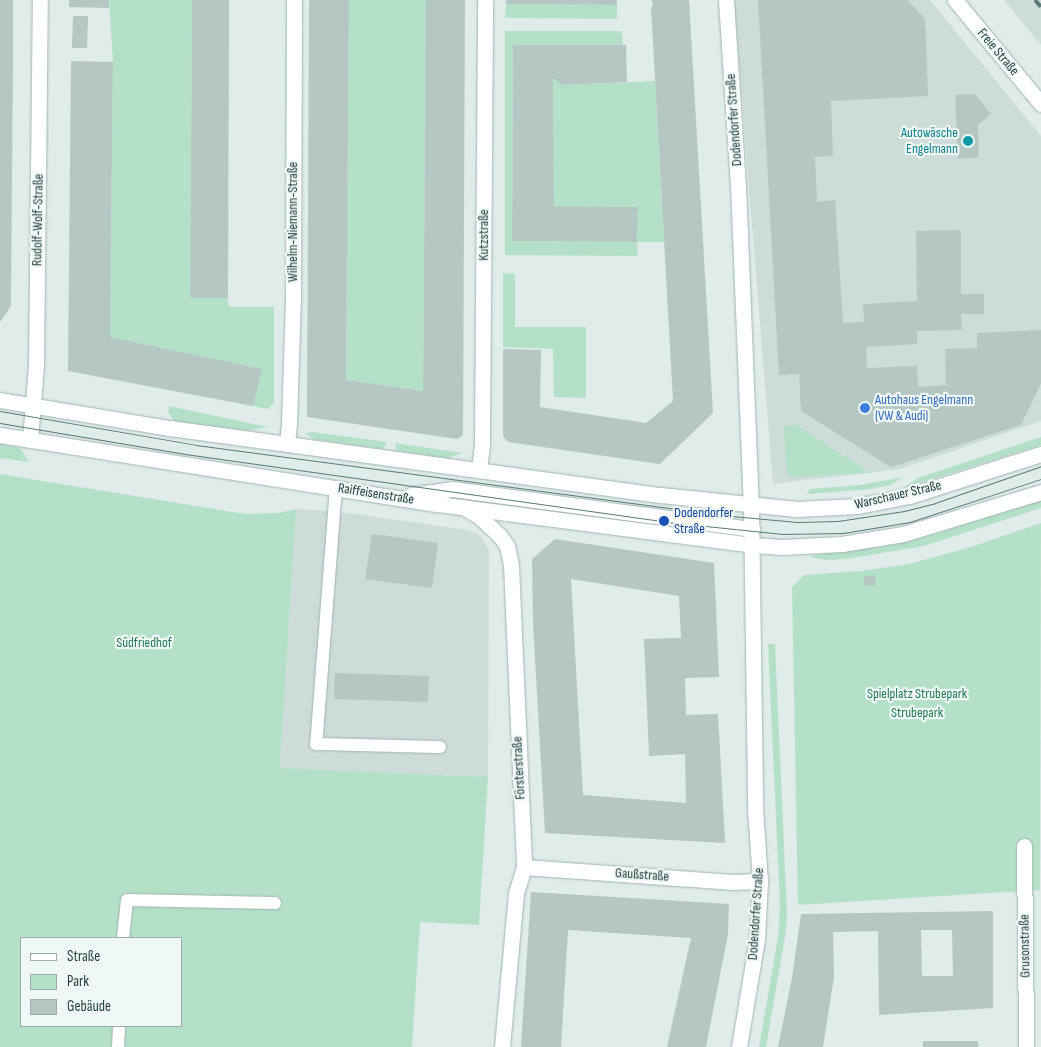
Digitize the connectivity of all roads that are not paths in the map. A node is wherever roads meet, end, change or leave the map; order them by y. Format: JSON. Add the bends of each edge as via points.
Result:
{"nodes":[{"id":1,"x":40,"y":0,"type":"edge"},
{"id":2,"x":294,"y":0,"type":"edge"},
{"id":3,"x":485,"y":0,"type":"edge"},
{"id":4,"x":726,"y":0,"type":"edge"},
{"id":5,"x":955,"y":0,"type":"edge"},
{"id":6,"x":1041,"y":104,"type":"edge"},
{"id":7,"x":0,"y":400,"type":"edge"},
{"id":8,"x":33,"y":404,"type":"junction"},
{"id":9,"x":0,"y":435,"type":"edge"},
{"id":10,"x":30,"y":440,"type":"junction"},
{"id":11,"x":287,"y":443,"type":"junction"},
{"id":12,"x":1041,"y":454,"type":"edge"},
{"id":13,"x":479,"y":469,"type":"junction"},
{"id":14,"x":336,"y":487,"type":"junction"},
{"id":15,"x":1041,"y":492,"type":"edge"},
{"id":16,"x":400,"y":497,"type":"junction"},
{"id":17,"x":751,"y":506,"type":"junction"},
{"id":18,"x":463,"y":507,"type":"junction"},
{"id":19,"x":752,"y":529,"type":"junction"},
{"id":20,"x":752,"y":545,"type":"junction"},
{"id":21,"x":440,"y":747,"type":"dead end"},
{"id":22,"x":1024,"y":846,"type":"dead end"},
{"id":23,"x":524,"y":867,"type":"junction"},
{"id":24,"x":760,"y":881,"type":"junction"},
{"id":25,"x":275,"y":903,"type":"dead end"},
{"id":26,"x":123,"y":937,"type":"edge"},
{"id":27,"x":119,"y":1027,"type":"edge"},
{"id":28,"x":118,"y":1047,"type":"edge"},
{"id":29,"x":502,"y":1047,"type":"edge"},
{"id":30,"x":739,"y":1047,"type":"edge"},
{"id":31,"x":1026,"y":1047,"type":"edge"}],
"edges":[{"from":1,"to":8,"type":"street","name":"Rudolf-Wolf-Straße"},
{"from":2,"to":11,"type":"street","name":"Wilhelm-Niemann-Straße","via":[[293,299]]},
{"from":3,"to":13,"type":"street","name":"Kutzstraße","via":[[483,375]]},
{"from":4,"to":17,"type":"street","name":"Dodendorfer Straße","via":[[738,185]]},
{"from":5,"to":6,"type":"street","name":"Freie Straße"},
{"from":7,"to":8,"type":"street"},
{"from":8,"to":10,"type":"street","name":"Rudolf-Wolf-Straße"},
{"from":8,"to":11,"type":"street","via":[[170,428]]},
{"from":9,"to":10,"type":"street","name":"Raiffeisenstraße"},
{"from":10,"to":14,"type":"street","name":"Raiffeisenstraße"},
{"from":11,"to":13,"type":"street"},
{"from":12,"to":17,"type":"street","name":"Warschauer Straße","via":[[929,491],[867,504],[808,509]]},
{"from":13,"to":17,"type":"street"},
{"from":14,"to":16,"type":"street","name":"Raiffeisenstraße"},
{"from":14,"to":21,"type":"lane","via":[[316,744]]},
{"from":15,"to":20,"type":"street","via":[[928,528],[878,539],[800,548]]},
{"from":16,"to":18,"type":"street","name":"Raiffeisenstraße"},
{"from":16,"to":19,"type":"street","via":[[452,489]]},
{"from":17,"to":19,"type":"street","name":"Dodendorfer Straße"},
{"from":18,"to":20,"type":"street","name":"Raiffeisenstraße"},
{"from":18,"to":23,"type":"street","name":"Försterstraße","via":[[493,528],[510,555]]},
{"from":19,"to":20,"type":"street","name":"Dodendorfer Straße"},
{"from":20,"to":24,"type":"street","name":"Dodendorfer Straße","via":[[755,808]]},
{"from":22,"to":31,"type":"street","name":"Grusonstraße"},
{"from":23,"to":24,"type":"street","name":"Gaußstraße","via":[[733,882]]},
{"from":23,"to":29,"type":"street","name":"Försterstraße","via":[[516,893]]},
{"from":24,"to":30,"type":"street","name":"Dodendorfer Straße","via":[[757,938]]},
{"from":25,"to":26,"type":"lane","via":[[127,900]]},
{"from":27,"to":28,"type":"lane"}]}
